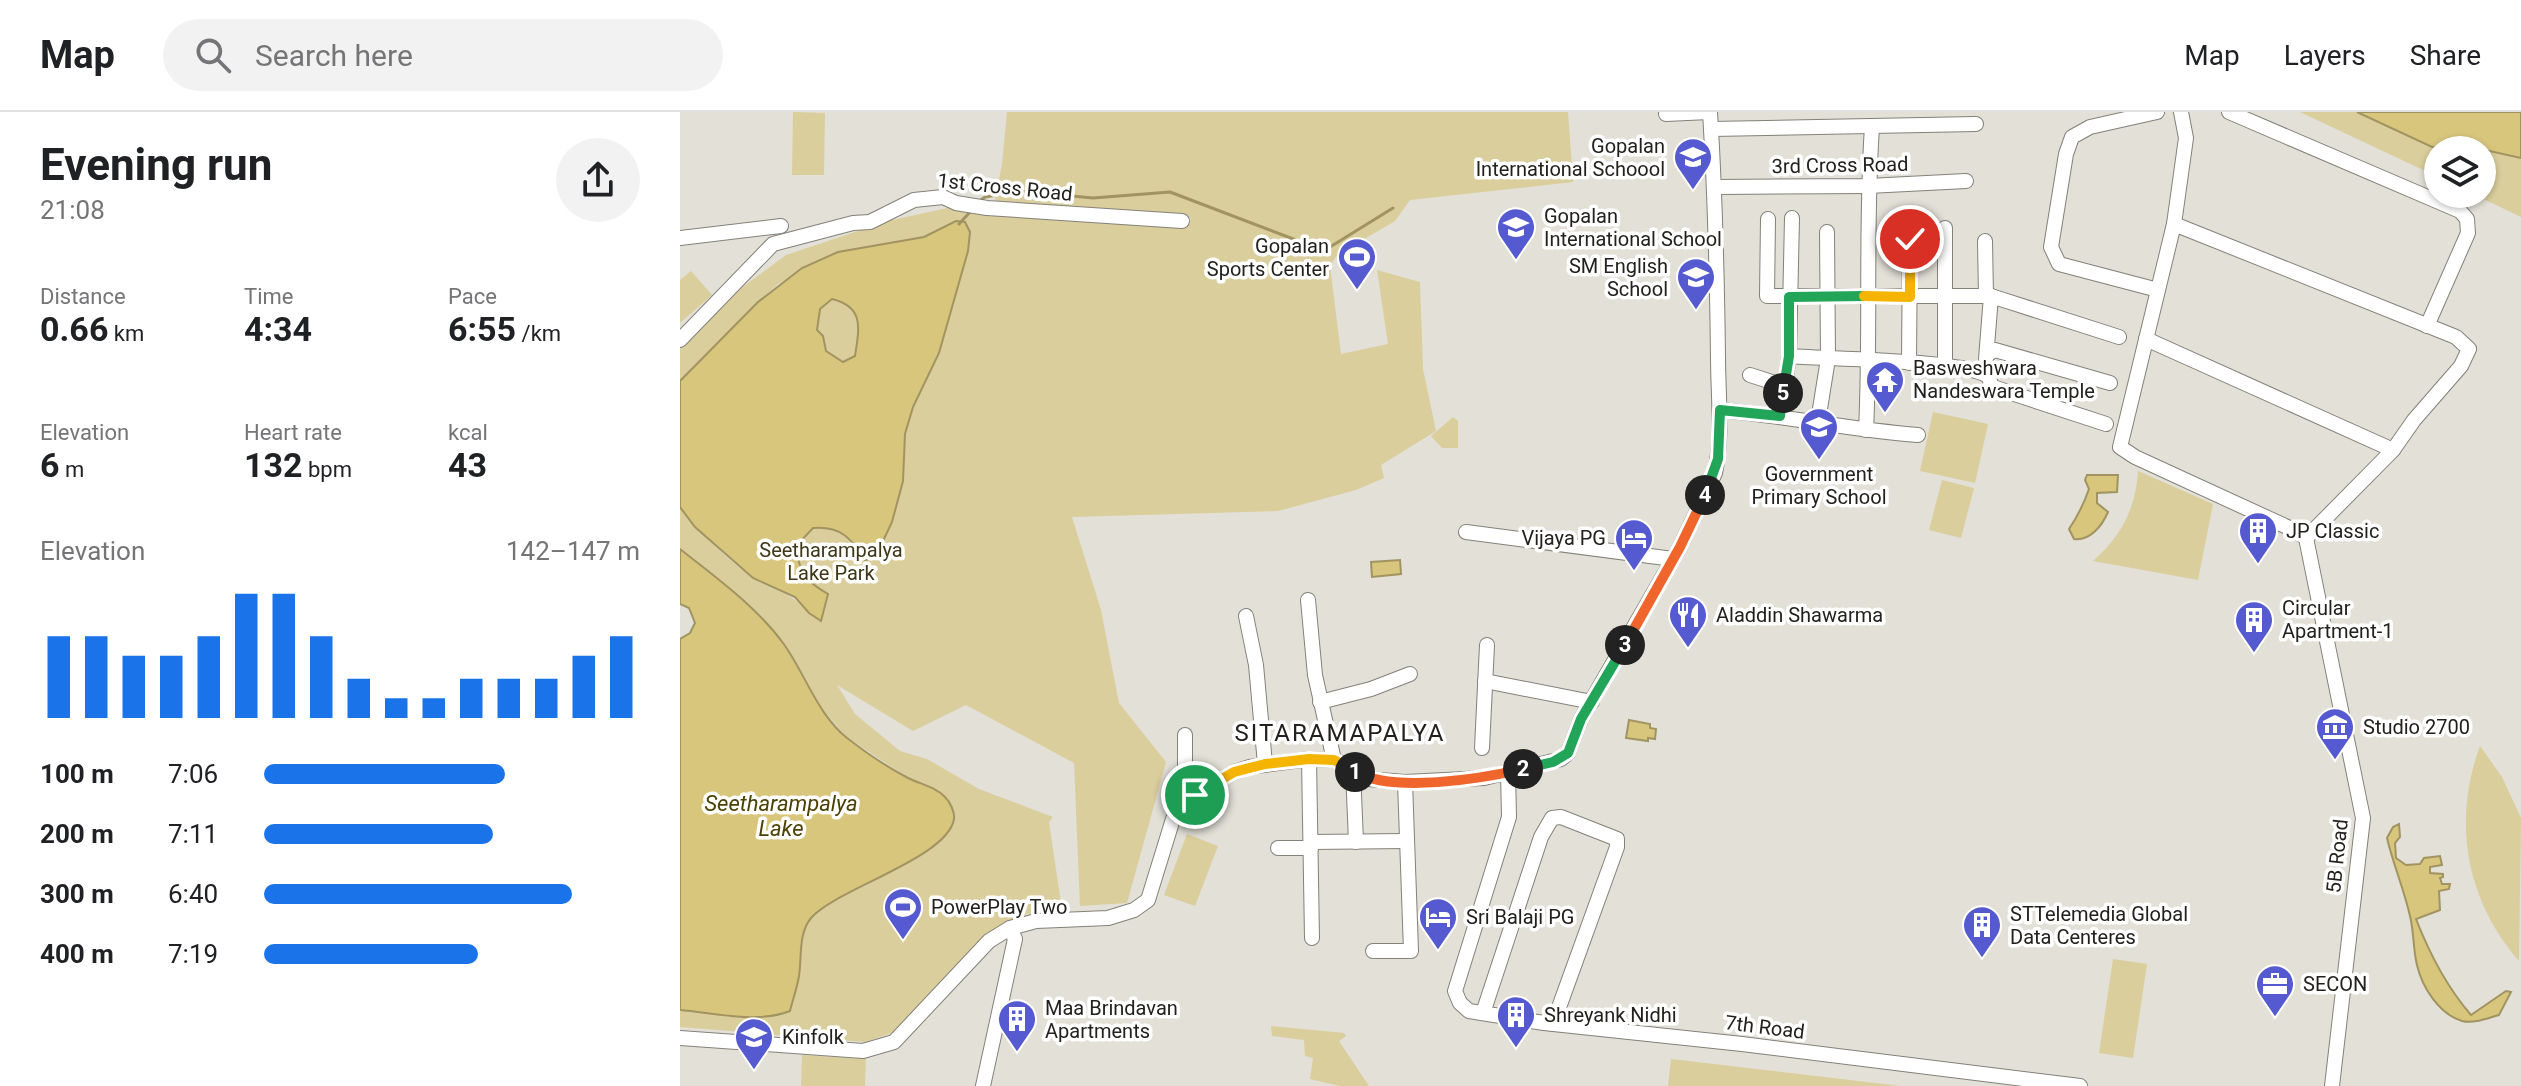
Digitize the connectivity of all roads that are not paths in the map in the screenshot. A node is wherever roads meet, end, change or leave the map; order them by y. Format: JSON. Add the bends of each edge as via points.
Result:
{"nodes":[{"id":1,"x":1710,"y":112,"type":"edge"},
{"id":2,"x":2157,"y":112,"type":"edge"},
{"id":3,"x":2181,"y":112,"type":"edge"},
{"id":4,"x":2229,"y":112,"type":"edge"},
{"id":5,"x":1666,"y":114,"type":"edge"},
{"id":6,"x":1867,"y":122,"type":"edge"},
{"id":7,"x":1976,"y":124,"type":"dead end"},
{"id":8,"x":1711,"y":129,"type":"junction"},
{"id":9,"x":1966,"y":181,"type":"dead end"},
{"id":10,"x":1868,"y":186,"type":"junction"},
{"id":11,"x":1714,"y":187,"type":"junction"},
{"id":12,"x":1792,"y":218,"type":"dead end"},
{"id":13,"x":1768,"y":219,"type":"dead end"},
{"id":14,"x":1182,"y":221,"type":"dead end"},
{"id":15,"x":2174,"y":224,"type":"junction"},
{"id":16,"x":781,"y":226,"type":"dead end"},
{"id":17,"x":1945,"y":228,"type":"dead end"},
{"id":18,"x":1827,"y":232,"type":"dead end"},
{"id":19,"x":680,"y":238,"type":"edge"},
{"id":20,"x":1910,"y":239,"type":"dead end"},
{"id":21,"x":1985,"y":241,"type":"dead end"},
{"id":22,"x":2158,"y":290,"type":"junction"},
{"id":23,"x":1946,"y":295,"type":"junction"},
{"id":24,"x":1870,"y":296,"type":"junction"},
{"id":25,"x":1988,"y":296,"type":"junction"},
{"id":26,"x":1789,"y":297,"type":"junction"},
{"id":27,"x":1829,"y":297,"type":"junction"},
{"id":28,"x":1910,"y":297,"type":"junction"},
{"id":29,"x":2427,"y":326,"type":"junction"},
{"id":30,"x":2119,"y":337,"type":"dead end"},
{"id":31,"x":2146,"y":339,"type":"junction"},
{"id":32,"x":680,"y":340,"type":"edge"},
{"id":33,"x":1988,"y":354,"type":"junction"},
{"id":34,"x":1789,"y":356,"type":"junction"},
{"id":35,"x":1828,"y":359,"type":"junction"},
{"id":36,"x":1869,"y":361,"type":"junction"},
{"id":37,"x":1909,"y":363,"type":"junction"},
{"id":38,"x":1945,"y":365,"type":"junction"},
{"id":39,"x":1983,"y":372,"type":"junction"},
{"id":40,"x":1750,"y":375,"type":"dead end"},
{"id":41,"x":2110,"y":383,"type":"dead end"},
{"id":42,"x":1784,"y":386,"type":"junction"},
{"id":43,"x":1720,"y":410,"type":"junction"},
{"id":44,"x":1780,"y":416,"type":"junction"},
{"id":45,"x":1818,"y":421,"type":"junction"},
{"id":46,"x":2106,"y":424,"type":"dead end"},
{"id":47,"x":1866,"y":430,"type":"junction"},
{"id":48,"x":1918,"y":435,"type":"dead end"},
{"id":49,"x":2393,"y":450,"type":"junction"},
{"id":50,"x":1466,"y":532,"type":"dead end"},
{"id":51,"x":2306,"y":538,"type":"junction"},
{"id":52,"x":1673,"y":559,"type":"junction"},
{"id":53,"x":1308,"y":600,"type":"dead end"},
{"id":54,"x":1246,"y":616,"type":"dead end"},
{"id":55,"x":1487,"y":645,"type":"dead end"},
{"id":56,"x":1410,"y":674,"type":"dead end"},
{"id":57,"x":1485,"y":681,"type":"junction"},
{"id":58,"x":1320,"y":702,"type":"junction"},
{"id":59,"x":1592,"y":702,"type":"junction"},
{"id":60,"x":1185,"y":735,"type":"dead end"},
{"id":61,"x":1482,"y":748,"type":"dead end"},
{"id":62,"x":1309,"y":759,"type":"junction"},
{"id":63,"x":1334,"y":760,"type":"junction"},
{"id":64,"x":1265,"y":764,"type":"junction"},
{"id":65,"x":1353,"y":770,"type":"junction"},
{"id":66,"x":1508,"y":772,"type":"junction"},
{"id":67,"x":1405,"y":782,"type":"junction"},
{"id":68,"x":1185,"y":804,"type":"junction"},
{"id":69,"x":1406,"y":841,"type":"junction"},
{"id":70,"x":1356,"y":842,"type":"junction"},
{"id":71,"x":1311,"y":845,"type":"junction"},
{"id":72,"x":1278,"y":848,"type":"dead end"},
{"id":73,"x":1010,"y":928,"type":"junction"},
{"id":74,"x":1312,"y":938,"type":"dead end"},
{"id":75,"x":1373,"y":951,"type":"dead end"},
{"id":76,"x":1483,"y":1013,"type":"junction"},
{"id":77,"x":1553,"y":1024,"type":"junction"},
{"id":78,"x":680,"y":1038,"type":"edge"},
{"id":79,"x":983,"y":1086,"type":"edge"},
{"id":80,"x":2080,"y":1086,"type":"edge"},
{"id":81,"x":2332,"y":1086,"type":"edge"}],
"edges":[{"from":1,"to":5,"type":"street"},
{"from":1,"to":8,"type":"street"},
{"from":2,"to":22,"type":"street","via":[[2090,127],[2072,137],[2051,247],[2059,264]]},
{"from":3,"to":15,"type":"street","via":[[2186,138]]},
{"from":4,"to":29,"type":"street","via":[[2460,211],[2468,233]]},
{"from":6,"to":7,"type":"street"},
{"from":6,"to":8,"type":"street"},
{"from":6,"to":10,"type":"street"},
{"from":8,"to":11,"type":"street"},
{"from":9,"to":10,"type":"street","name":"3rd Cross Road"},
{"from":10,"to":11,"type":"street","name":"3rd Cross Road"},
{"from":10,"to":24,"type":"street"},
{"from":11,"to":43,"type":"street"},
{"from":12,"to":26,"type":"street"},
{"from":13,"to":26,"type":"street","via":[[1767,296]]},
{"from":14,"to":32,"type":"street","name":"1st Cross Road","via":[[987,208],[943,197],[914,200],[870,222],[773,244]]},
{"from":15,"to":22,"type":"street"},
{"from":15,"to":29,"type":"street"},
{"from":16,"to":19,"type":"street"},
{"from":17,"to":23,"type":"street"},
{"from":18,"to":27,"type":"street"},
{"from":20,"to":28,"type":"street"},
{"from":21,"to":25,"type":"street"},
{"from":22,"to":31,"type":"street"},
{"from":23,"to":25,"type":"street"},
{"from":23,"to":28,"type":"street"},
{"from":23,"to":38,"type":"street"},
{"from":24,"to":27,"type":"street"},
{"from":24,"to":28,"type":"street"},
{"from":24,"to":36,"type":"street"},
{"from":25,"to":30,"type":"street"},
{"from":25,"to":33,"type":"street"},
{"from":26,"to":27,"type":"street"},
{"from":26,"to":34,"type":"street"},
{"from":27,"to":35,"type":"street"},
{"from":28,"to":37,"type":"street"},
{"from":29,"to":49,"type":"street","via":[[2456,337],[2469,349]]},
{"from":31,"to":49,"type":"street"},
{"from":31,"to":51,"type":"street","via":[[2120,447]]},
{"from":33,"to":39,"type":"street"},
{"from":33,"to":41,"type":"street","via":[[1995,350]]},
{"from":34,"to":35,"type":"street"},
{"from":34,"to":42,"type":"street"},
{"from":35,"to":36,"type":"street"},
{"from":35,"to":45,"type":"street"},
{"from":36,"to":37,"type":"street"},
{"from":36,"to":47,"type":"street"},
{"from":37,"to":38,"type":"street"},
{"from":38,"to":39,"type":"street"},
{"from":39,"to":46,"type":"street","via":[[1996,388]]},
{"from":40,"to":42,"type":"street"},
{"from":42,"to":44,"type":"street"},
{"from":43,"to":44,"type":"street"},
{"from":43,"to":52,"type":"street","via":[[1715,473]]},
{"from":44,"to":45,"type":"street"},
{"from":45,"to":47,"type":"street"},
{"from":47,"to":48,"type":"street"},
{"from":49,"to":51,"type":"street"},
{"from":50,"to":52,"type":"street"},
{"from":51,"to":81,"type":"street","name":"5B Road","via":[[2363,818]]},
{"from":52,"to":59,"type":"street"},
{"from":53,"to":58,"type":"street"},
{"from":54,"to":64,"type":"street"},
{"from":55,"to":57,"type":"street"},
{"from":56,"to":58,"type":"street"},
{"from":57,"to":59,"type":"street"},
{"from":57,"to":61,"type":"street"},
{"from":58,"to":63,"type":"street"},
{"from":59,"to":66,"type":"street","via":[[1561,759]]},
{"from":60,"to":68,"type":"street"},
{"from":62,"to":63,"type":"street"},
{"from":62,"to":64,"type":"street"},
{"from":62,"to":71,"type":"street"},
{"from":63,"to":65,"type":"street"},
{"from":64,"to":68,"type":"street","via":[[1234,772]]},
{"from":65,"to":67,"type":"street","via":[[1368,779]]},
{"from":65,"to":70,"type":"street"},
{"from":66,"to":67,"type":"street"},
{"from":66,"to":76,"type":"street","name":"7th Road","via":[[1509,817],[1455,991],[1469,1011]]},
{"from":67,"to":69,"type":"street"},
{"from":68,"to":73,"type":"street","via":[[1173,819],[1148,900],[1134,910],[1108,918],[1036,921]]},
{"from":69,"to":70,"type":"street"},
{"from":69,"to":75,"type":"street","via":[[1411,951]]},
{"from":70,"to":71,"type":"street"},
{"from":71,"to":72,"type":"street"},
{"from":71,"to":74,"type":"street"},
{"from":73,"to":78,"type":"street","via":[[989,941],[894,1042],[863,1051]]},
{"from":73,"to":79,"type":"street","via":[[1015,939]]},
{"from":76,"to":77,"type":"street","name":"7th Road"},
{"from":76,"to":77,"type":"street","via":[[1541,837],[1552,818],[1561,817],[1617,839],[1617,847]]},
{"from":77,"to":80,"type":"street","name":"7th Road"}]}
